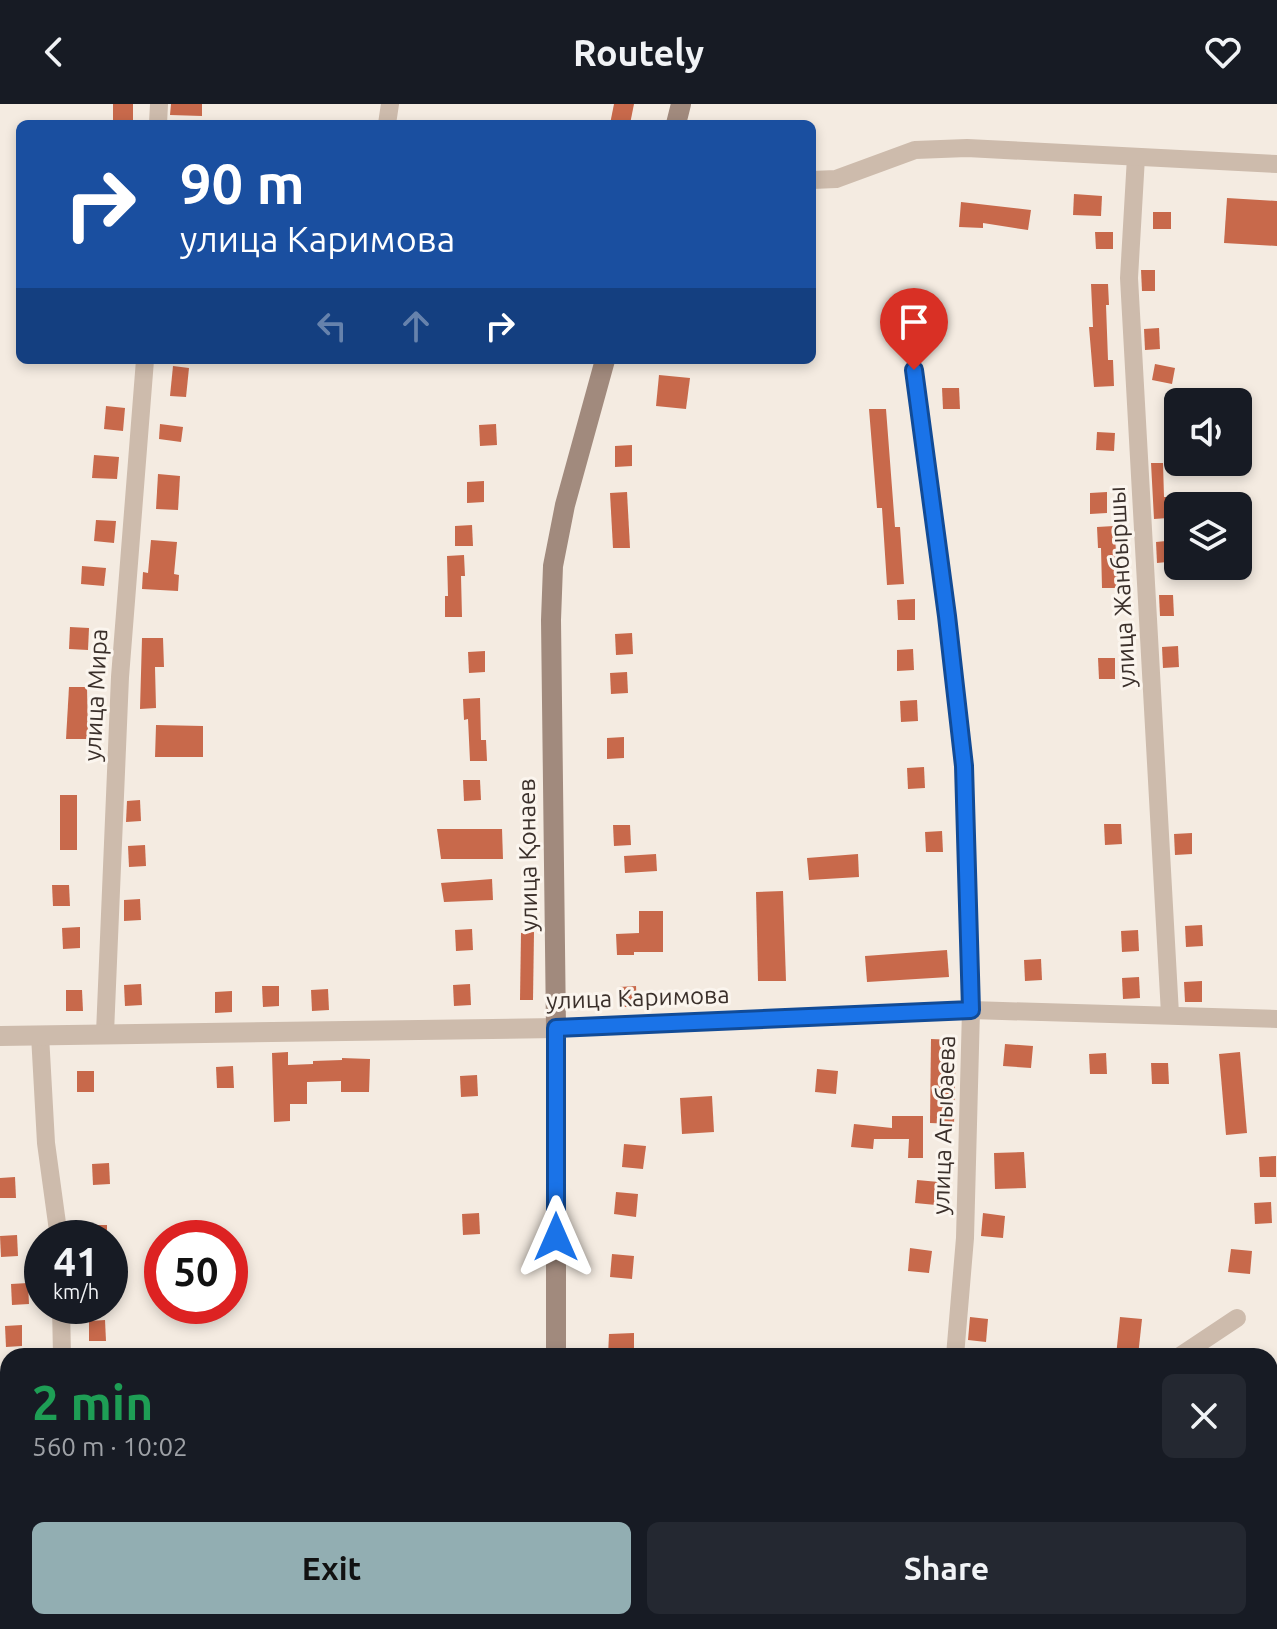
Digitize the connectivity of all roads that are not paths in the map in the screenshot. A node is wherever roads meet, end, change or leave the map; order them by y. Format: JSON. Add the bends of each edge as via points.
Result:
{"nodes":[{"id":1,"x":1136,"y":157,"type":"junction"},
{"id":2,"x":1277,"y":164,"type":"edge"},
{"id":3,"x":816,"y":180,"type":"edge"},
{"id":4,"x":145,"y":364,"type":"edge"},
{"id":5,"x":604,"y":364,"type":"edge"},
{"id":6,"x":914,"y":370,"type":"dead end"},
{"id":7,"x":971,"y":1010,"type":"junction"},
{"id":8,"x":1170,"y":1014,"type":"junction"},
{"id":9,"x":1277,"y":1019,"type":"edge"},
{"id":10,"x":556,"y":1028,"type":"junction"},
{"id":11,"x":105,"y":1033,"type":"junction"},
{"id":12,"x":40,"y":1035,"type":"junction"},
{"id":13,"x":0,"y":1036,"type":"edge"},
{"id":14,"x":57,"y":1220,"type":"edge"},
{"id":15,"x":1237,"y":1318,"type":"dead end"},
{"id":16,"x":61,"y":1324,"type":"edge"},
{"id":17,"x":62,"y":1348,"type":"edge"},
{"id":18,"x":556,"y":1348,"type":"edge"},
{"id":19,"x":956,"y":1348,"type":"edge"},
{"id":20,"x":1192,"y":1348,"type":"edge"}],
"edges":[{"from":1,"to":2,"type":"street"},
{"from":1,"to":3,"type":"street","via":[[915,150],[836,179]]},
{"from":1,"to":8,"type":"street","name":"улица Жанбыршы","via":[[1129,278]]},
{"from":4,"to":11,"type":"street","name":"улица Мира","via":[[120,677]]},
{"from":5,"to":10,"type":"main road","name":"улица Қонаев","via":[[553,566]]},
{"from":6,"to":7,"type":"street","name":"улица Агыбаева","via":[[964,766]]},
{"from":7,"to":8,"type":"street","name":"улица Каримова"},
{"from":7,"to":10,"type":"street","name":"улица Каримова"},
{"from":7,"to":19,"type":"street","name":"улица Агыбаева","via":[[965,1238]]},
{"from":8,"to":9,"type":"street","name":"улица Каримова"},
{"from":10,"to":11,"type":"street","name":"улица Каримова"},
{"from":10,"to":18,"type":"main road","name":"улица Қонаев"},
{"from":11,"to":12,"type":"street","name":"улица Каримова"},
{"from":12,"to":13,"type":"street","name":"улица Каримова"},
{"from":12,"to":14,"type":"street"},
{"from":15,"to":20,"type":"street"},
{"from":16,"to":17,"type":"street"}]}
